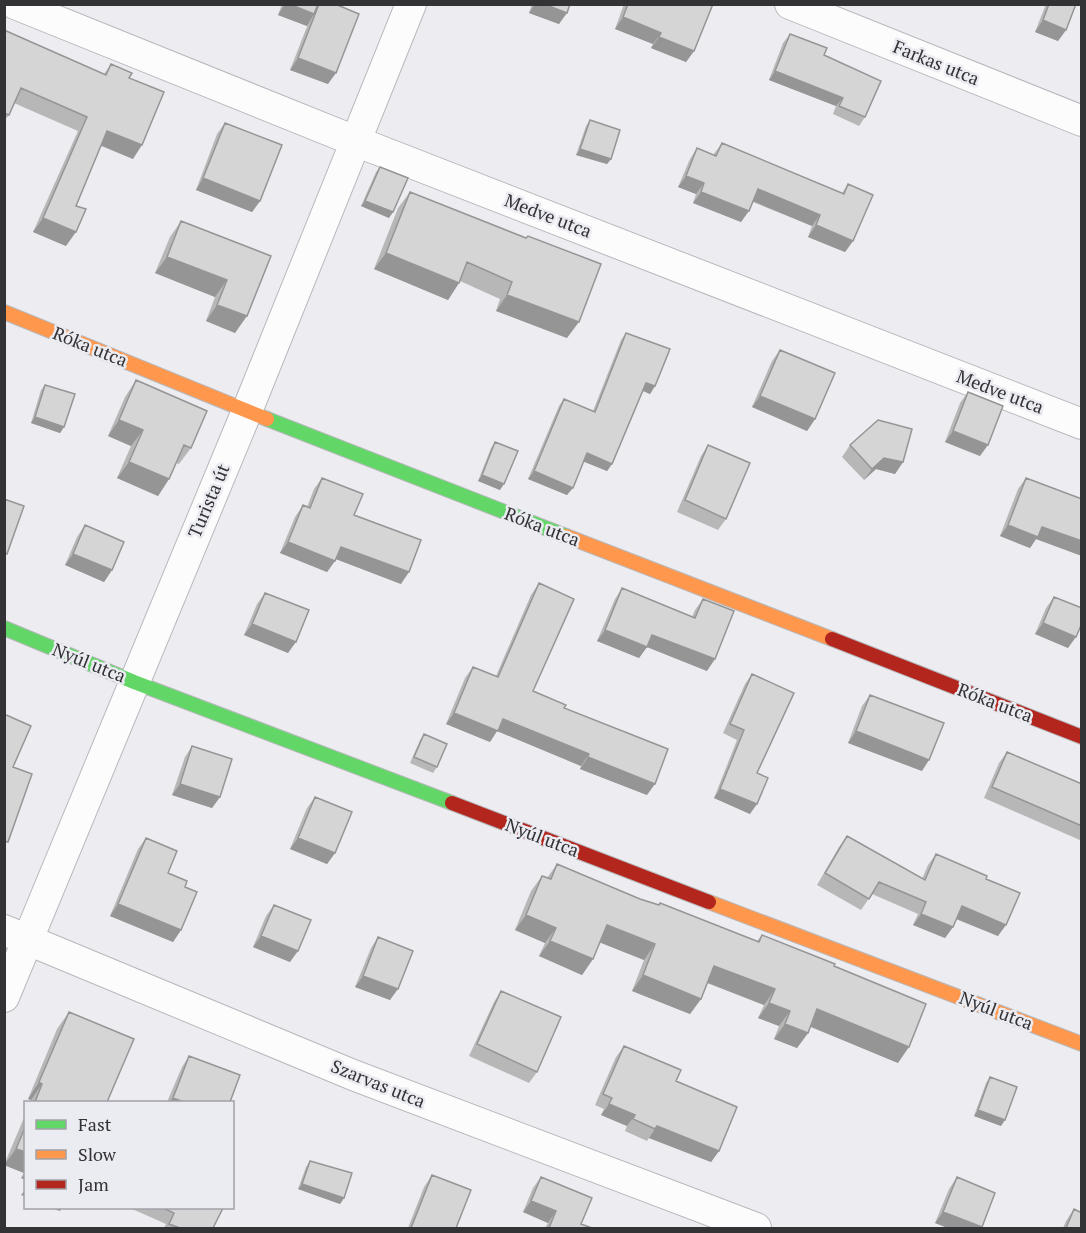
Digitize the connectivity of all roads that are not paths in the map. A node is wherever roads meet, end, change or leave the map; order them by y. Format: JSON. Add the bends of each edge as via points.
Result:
{"nodes":[{"id":1,"x":15,"y":4,"type":"edge"},
{"id":2,"x":411,"y":4,"type":"edge"},
{"id":3,"x":790,"y":4,"type":"edge"},
{"id":4,"x":1082,"y":121,"type":"edge"},
{"id":5,"x":355,"y":141,"type":"junction"},
{"id":6,"x":4,"y":312,"type":"edge"},
{"id":7,"x":247,"y":411,"type":"junction"},
{"id":8,"x":1082,"y":424,"type":"edge"},
{"id":9,"x":4,"y":628,"type":"edge"},
{"id":10,"x":134,"y":682,"type":"junction"},
{"id":11,"x":1082,"y":736,"type":"edge"},
{"id":12,"x":17,"y":934,"type":"edge"},
{"id":13,"x":4,"y":997,"type":"edge"},
{"id":14,"x":1082,"y":1044,"type":"edge"},
{"id":15,"x":756,"y":1228,"type":"edge"}],
"edges":[{"from":1,"to":5,"type":"street","name":"Medve utca"},
{"from":2,"to":5,"type":"street","name":"Turista út"},
{"from":3,"to":4,"type":"street","name":"Farkas utca"},
{"from":5,"to":7,"type":"street","name":"Turista út"},
{"from":5,"to":8,"type":"street","name":"Medve utca"},
{"from":6,"to":7,"type":"street","name":"Róka utca"},
{"from":7,"to":10,"type":"street","name":"Turista út"},
{"from":7,"to":11,"type":"street","name":"Róka utca"},
{"from":9,"to":10,"type":"street","name":"Nyúl utca"},
{"from":10,"to":12,"type":"street","name":"Turista út"},
{"from":10,"to":14,"type":"street","name":"Nyúl utca"},
{"from":12,"to":13,"type":"street","name":"Turista út"},
{"from":12,"to":15,"type":"street","name":"Szarvas utca","via":[[353,1075]]}]}
